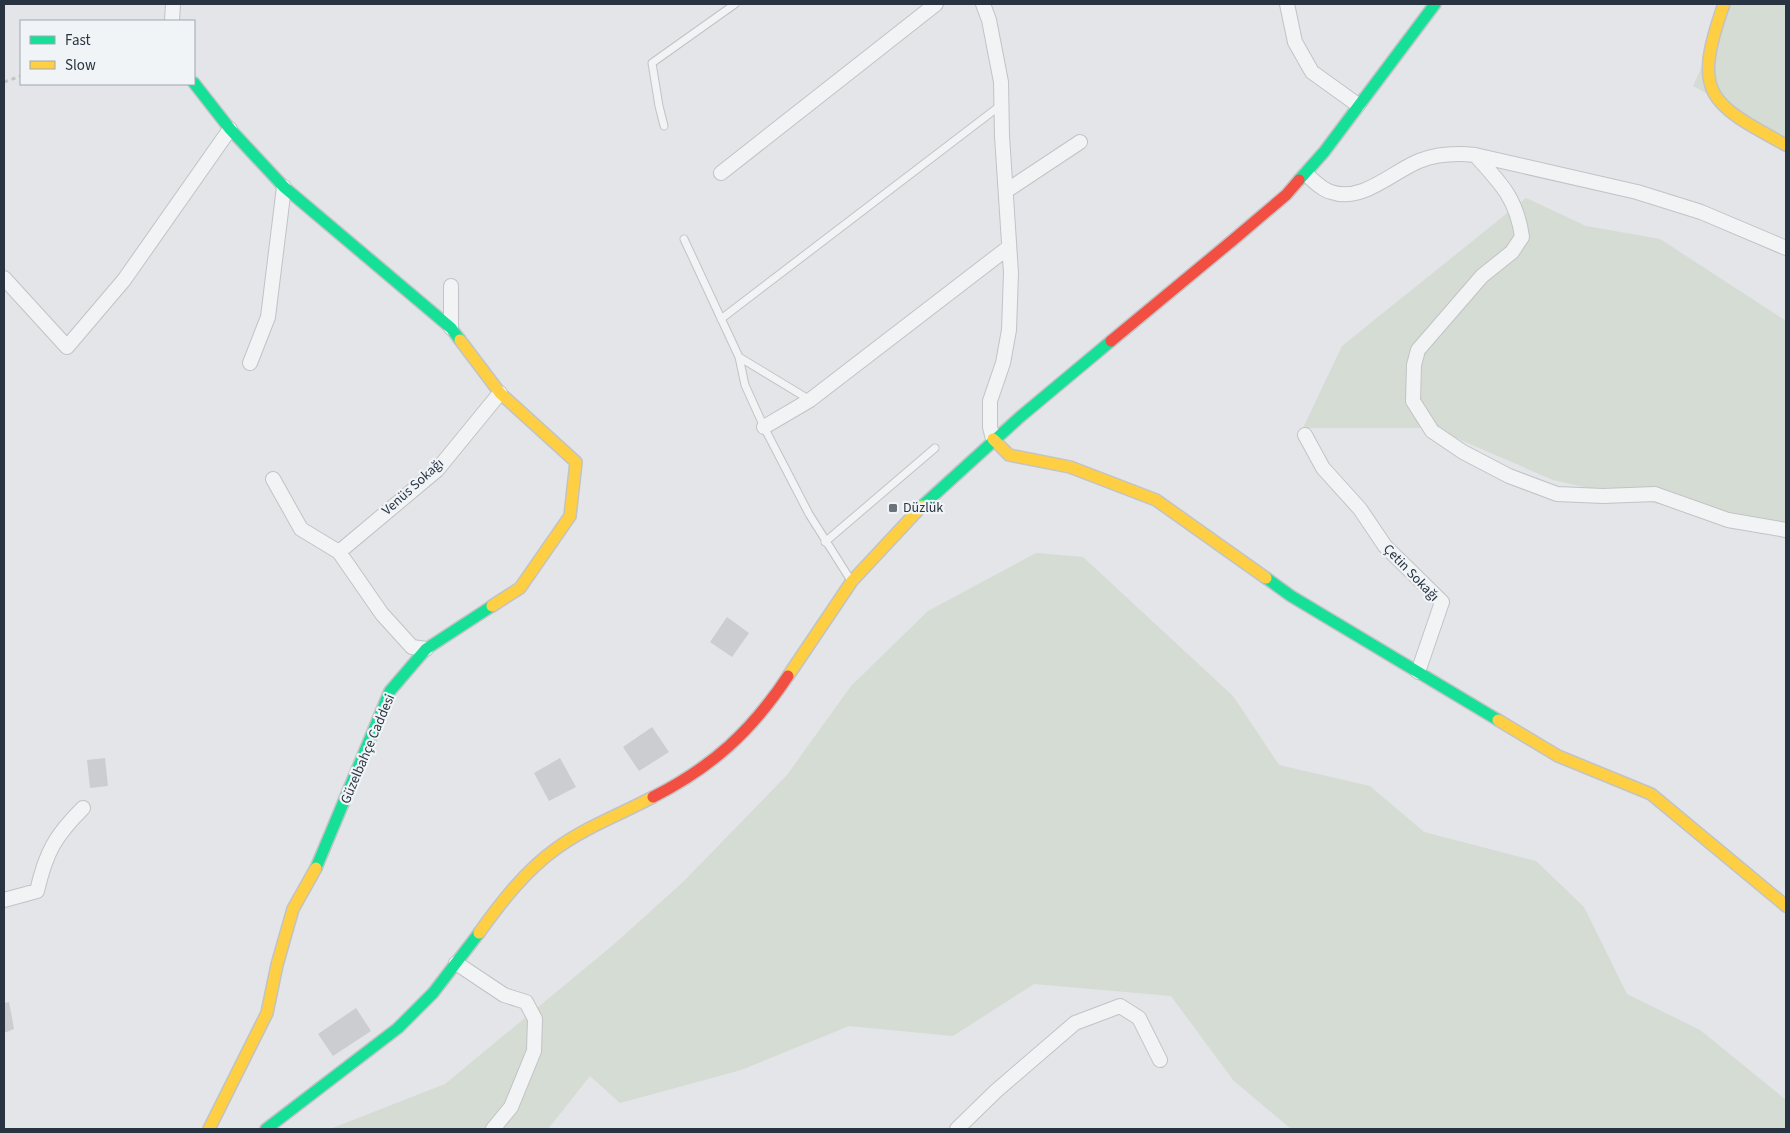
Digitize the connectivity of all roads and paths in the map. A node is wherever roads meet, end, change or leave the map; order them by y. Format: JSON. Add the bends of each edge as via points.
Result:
{"nodes":[{"id":1,"x":173,"y":4,"type":"edge"},
{"id":2,"x":735,"y":4,"type":"edge"},
{"id":3,"x":936,"y":4,"type":"edge"},
{"id":4,"x":983,"y":4,"type":"edge"},
{"id":5,"x":1287,"y":4,"type":"edge"},
{"id":6,"x":1435,"y":4,"type":"edge"},
{"id":7,"x":1724,"y":4,"type":"edge"},
{"id":8,"x":172,"y":20,"type":"edge"},
{"id":9,"x":20,"y":76,"type":"edge"},
{"id":10,"x":4,"y":82,"type":"edge"},
{"id":11,"x":195,"y":83,"type":"edge"},
{"id":12,"x":1002,"y":104,"type":"junction"},
{"id":13,"x":1358,"y":105,"type":"junction"},
{"id":14,"x":664,"y":126,"type":"dead end"},
{"id":15,"x":230,"y":129,"type":"junction"},
{"id":16,"x":1080,"y":142,"type":"dead end"},
{"id":17,"x":1786,"y":146,"type":"edge"},
{"id":18,"x":1476,"y":155,"type":"junction"},
{"id":19,"x":721,"y":173,"type":"dead end"},
{"id":20,"x":1306,"y":174,"type":"junction"},
{"id":21,"x":284,"y":187,"type":"junction"},
{"id":22,"x":1006,"y":191,"type":"junction"},
{"id":23,"x":684,"y":239,"type":"dead end"},
{"id":24,"x":1008,"y":247,"type":"junction"},
{"id":25,"x":1786,"y":248,"type":"edge"},
{"id":26,"x":4,"y":278,"type":"edge"},
{"id":27,"x":451,"y":286,"type":"dead end"},
{"id":28,"x":721,"y":319,"type":"junction"},
{"id":29,"x":450,"y":328,"type":"junction"},
{"id":30,"x":739,"y":357,"type":"junction"},
{"id":31,"x":250,"y":363,"type":"dead end"},
{"id":32,"x":500,"y":393,"type":"junction"},
{"id":33,"x":810,"y":400,"type":"junction"},
{"id":34,"x":764,"y":427,"type":"junction"},
{"id":35,"x":1305,"y":435,"type":"dead end"},
{"id":36,"x":994,"y":440,"type":"junction"},
{"id":37,"x":935,"y":448,"type":"dead end"},
{"id":38,"x":273,"y":479,"type":"dead end"},
{"id":39,"x":1786,"y":530,"type":"edge"},
{"id":40,"x":825,"y":542,"type":"junction"},
{"id":41,"x":339,"y":552,"type":"junction"},
{"id":42,"x":852,"y":581,"type":"junction"},
{"id":43,"x":426,"y":649,"type":"junction"},
{"id":44,"x":1418,"y":672,"type":"junction"},
{"id":45,"x":83,"y":808,"type":"dead end"},
{"id":46,"x":4,"y":900,"type":"edge"},
{"id":47,"x":1786,"y":906,"type":"edge"},
{"id":48,"x":456,"y":963,"type":"junction"},
{"id":49,"x":1160,"y":1060,"type":"dead end"},
{"id":50,"x":209,"y":1129,"type":"edge"},
{"id":51,"x":266,"y":1129,"type":"edge"},
{"id":52,"x":494,"y":1129,"type":"edge"},
{"id":53,"x":957,"y":1129,"type":"edge"}],
"edges":[{"from":1,"to":8,"type":"street"},
{"from":2,"to":14,"type":"lane","via":[[652,63]]},
{"from":3,"to":19,"type":"street"},
{"from":4,"to":12,"type":"street","via":[[1001,82]]},
{"from":5,"to":13,"type":"street","via":[[1295,42],[1312,72]]},
{"from":6,"to":13,"type":"street"},
{"from":7,"to":17,"type":"street","via":[[1714,32],[1709,68],[1710,92],[1732,114]]},
{"from":9,"to":10,"type":"path"},
{"from":11,"to":15,"type":"street"},
{"from":12,"to":22,"type":"street"},
{"from":12,"to":28,"type":"lane"},
{"from":13,"to":20,"type":"street"},
{"from":15,"to":21,"type":"street"},
{"from":15,"to":26,"type":"street","via":[[124,280],[67,347]]},
{"from":16,"to":22,"type":"street"},
{"from":18,"to":20,"type":"street","via":[[1450,154],[1418,161],[1370,187],[1349,194],[1329,192]]},
{"from":18,"to":25,"type":"street","via":[[1637,192],[1701,212]]},
{"from":18,"to":39,"type":"street","via":[[1504,186],[1515,205],[1522,237],[1512,252],[1482,276],[1418,350],[1414,365],[1413,401],[1432,431],[1509,476],[1557,494],[1655,494],[1728,520]]},
{"from":20,"to":36,"type":"street","via":[[1262,216]]},
{"from":21,"to":29,"type":"street"},
{"from":21,"to":31,"type":"street","via":[[268,317]]},
{"from":22,"to":24,"type":"street"},
{"from":23,"to":28,"type":"lane"},
{"from":24,"to":33,"type":"street"},
{"from":24,"to":36,"type":"street","via":[[1012,303],[1003,363],[990,401],[990,427]]},
{"from":27,"to":29,"type":"street"},
{"from":28,"to":30,"type":"lane"},
{"from":29,"to":32,"type":"street"},
{"from":30,"to":33,"type":"lane"},
{"from":30,"to":34,"type":"lane","via":[[745,385]]},
{"from":32,"to":41,"type":"street","name":"Venüs Sokağı","via":[[436,470]]},
{"from":32,"to":43,"type":"street","name":"Güzelbahçe Caddesi","via":[[576,462],[570,516],[520,588]]},
{"from":33,"to":34,"type":"street"},
{"from":34,"to":40,"type":"lane"},
{"from":35,"to":44,"type":"street","name":"Çetin Sokağı","via":[[1323,468],[1360,509],[1384,546],[1442,602]]},
{"from":36,"to":42,"type":"street","via":[[888,541]]},
{"from":36,"to":44,"type":"street","via":[[1009,455],[1070,467],[1156,500],[1290,596]]},
{"from":37,"to":40,"type":"lane"},
{"from":38,"to":41,"type":"street","via":[[301,529]]},
{"from":40,"to":42,"type":"lane"},
{"from":41,"to":43,"type":"street","via":[[382,614],[412,647]]},
{"from":42,"to":48,"type":"street","via":[[764,711],[741,736],[694,775],[577,834],[555,849],[517,884]]},
{"from":43,"to":50,"type":"street","name":"Güzelbahçe Caddesi","via":[[390,692],[323,858],[293,908],[267,1013]]},
{"from":44,"to":47,"type":"street","via":[[1558,756],[1651,794]]},
{"from":45,"to":46,"type":"street","via":[[65,826],[44,860],[37,891]]},
{"from":48,"to":51,"type":"street","via":[[415,1012],[389,1036],[299,1100]]},
{"from":48,"to":52,"type":"street","via":[[504,995],[526,1002],[535,1019],[534,1051],[526,1075],[512,1107]]},
{"from":49,"to":53,"type":"street","via":[[1139,1018],[1120,1006],[1075,1023]]}]}
